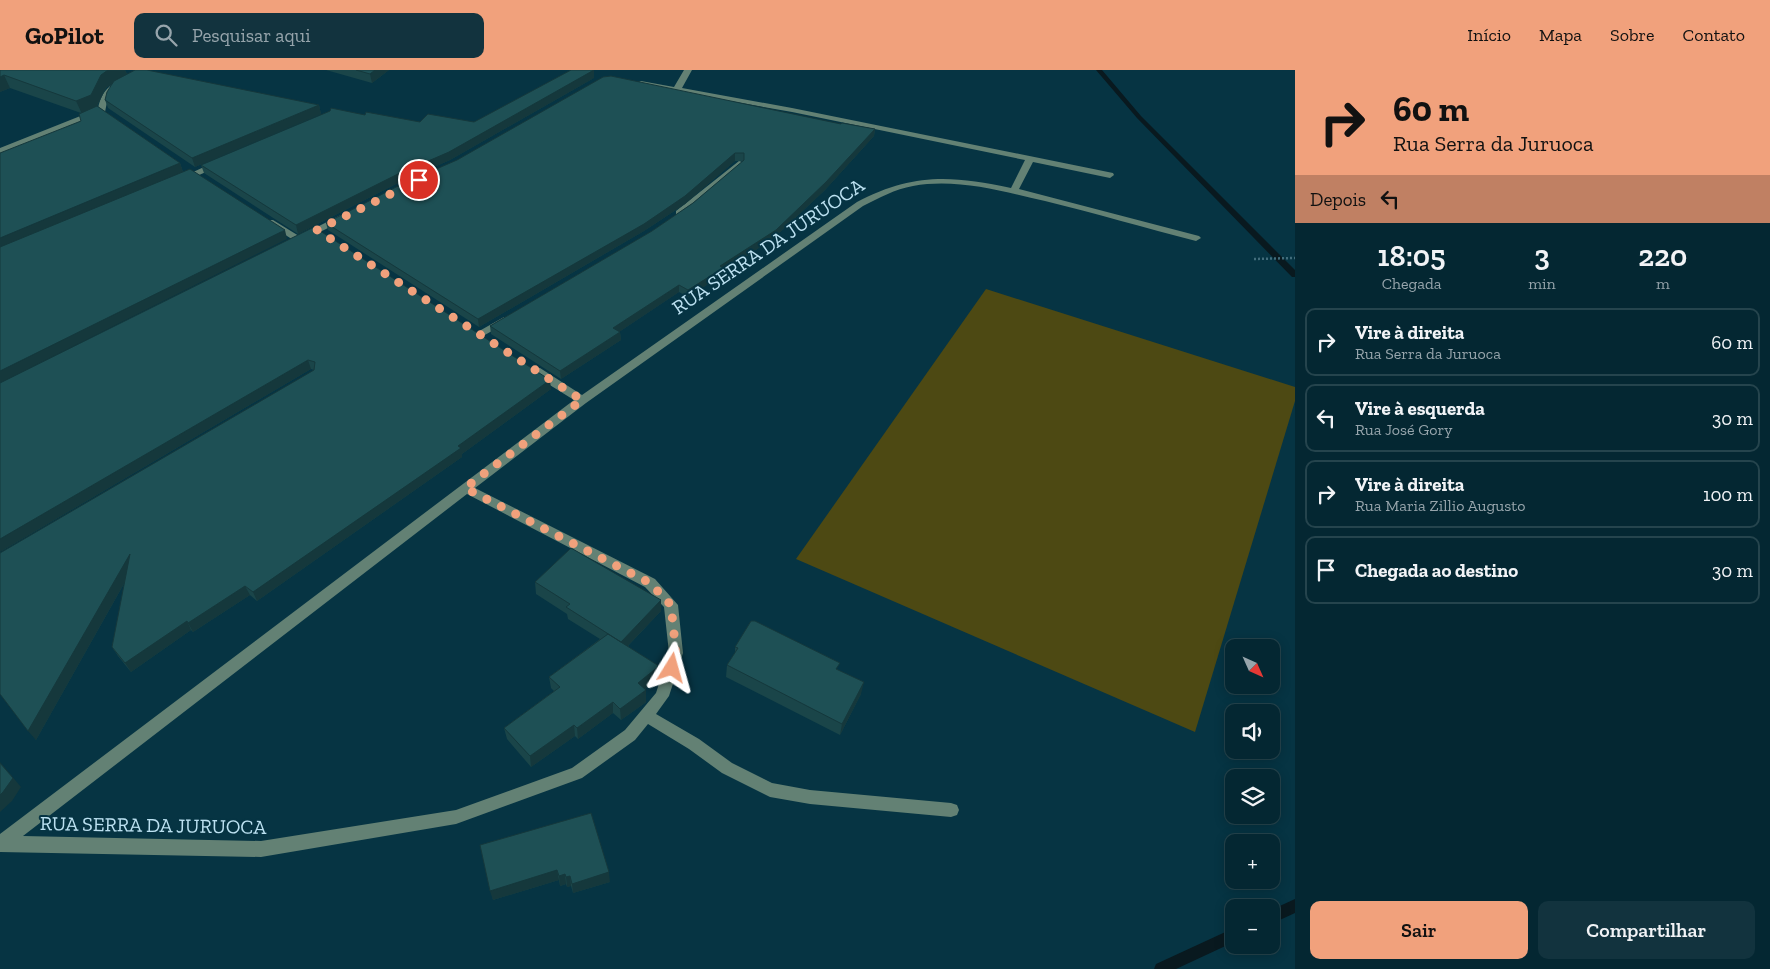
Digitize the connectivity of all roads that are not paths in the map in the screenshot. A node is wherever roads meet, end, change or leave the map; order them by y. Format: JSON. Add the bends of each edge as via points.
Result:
{"nodes":[{"id":1,"x":144,"y":70,"type":"edge"},
{"id":2,"x":688,"y":70,"type":"edge"},
{"id":3,"x":628,"y":81,"type":"edge"},
{"id":4,"x":677,"y":89,"type":"junction"},
{"id":5,"x":0,"y":151,"type":"edge"},
{"id":6,"x":230,"y":158,"type":"edge"},
{"id":7,"x":1030,"y":158,"type":"junction"},
{"id":8,"x":739,"y":164,"type":"edge"},
{"id":9,"x":1110,"y":175,"type":"dead end"},
{"id":10,"x":168,"y":185,"type":"edge"},
{"id":11,"x":1014,"y":191,"type":"junction"},
{"id":12,"x":351,"y":213,"type":"edge"},
{"id":13,"x":258,"y":214,"type":"edge"},
{"id":14,"x":673,"y":218,"type":"edge"},
{"id":15,"x":1196,"y":238,"type":"dead end"},
{"id":16,"x":514,"y":314,"type":"edge"},
{"id":17,"x":479,"y":334,"type":"edge"},
{"id":18,"x":527,"y":365,"type":"edge"},
{"id":19,"x":582,"y":400,"type":"junction"},
{"id":20,"x":465,"y":488,"type":"junction"},
{"id":21,"x":646,"y":715,"type":"junction"},
{"id":22,"x":952,"y":810,"type":"dead end"},
{"id":23,"x":1,"y":843,"type":"edge"}],
"edges":[{"from":1,"to":5,"type":"street","via":[[112,87],[104,97],[106,113]]},
{"from":2,"to":4,"type":"street"},
{"from":3,"to":4,"type":"street"},
{"from":4,"to":7,"type":"street"},
{"from":6,"to":10,"type":"street"},
{"from":7,"to":9,"type":"street"},
{"from":7,"to":11,"type":"street"},
{"from":8,"to":14,"type":"street"},
{"from":11,"to":15,"type":"street","name":"RUA SERRA DA JURUOCA","via":[[1130,218]]},
{"from":11,"to":19,"type":"street","name":"RUA SERRA DA JURUOCA","via":[[948,180],[896,186],[860,204]]},
{"from":12,"to":13,"type":"street","via":[[321,232],[294,242]]},
{"from":16,"to":17,"type":"street"},
{"from":18,"to":19,"type":"street"},
{"from":19,"to":20,"type":"street","name":"RUA SERRA DA JURUOCA"},
{"from":20,"to":21,"type":"street","name":"RUA SERRA DA JURUOCA","via":[[650,583],[671,605],[676,653],[662,696]]},
{"from":20,"to":23,"type":"street","name":"RUA SERRA DA JURUOCA"},
{"from":21,"to":22,"type":"street","via":[[727,768],[770,790],[810,797]]},
{"from":21,"to":23,"type":"street","name":"RUA SERRA DA JURUOCA","via":[[630,735],[576,773],[456,817],[261,849]]}]}
